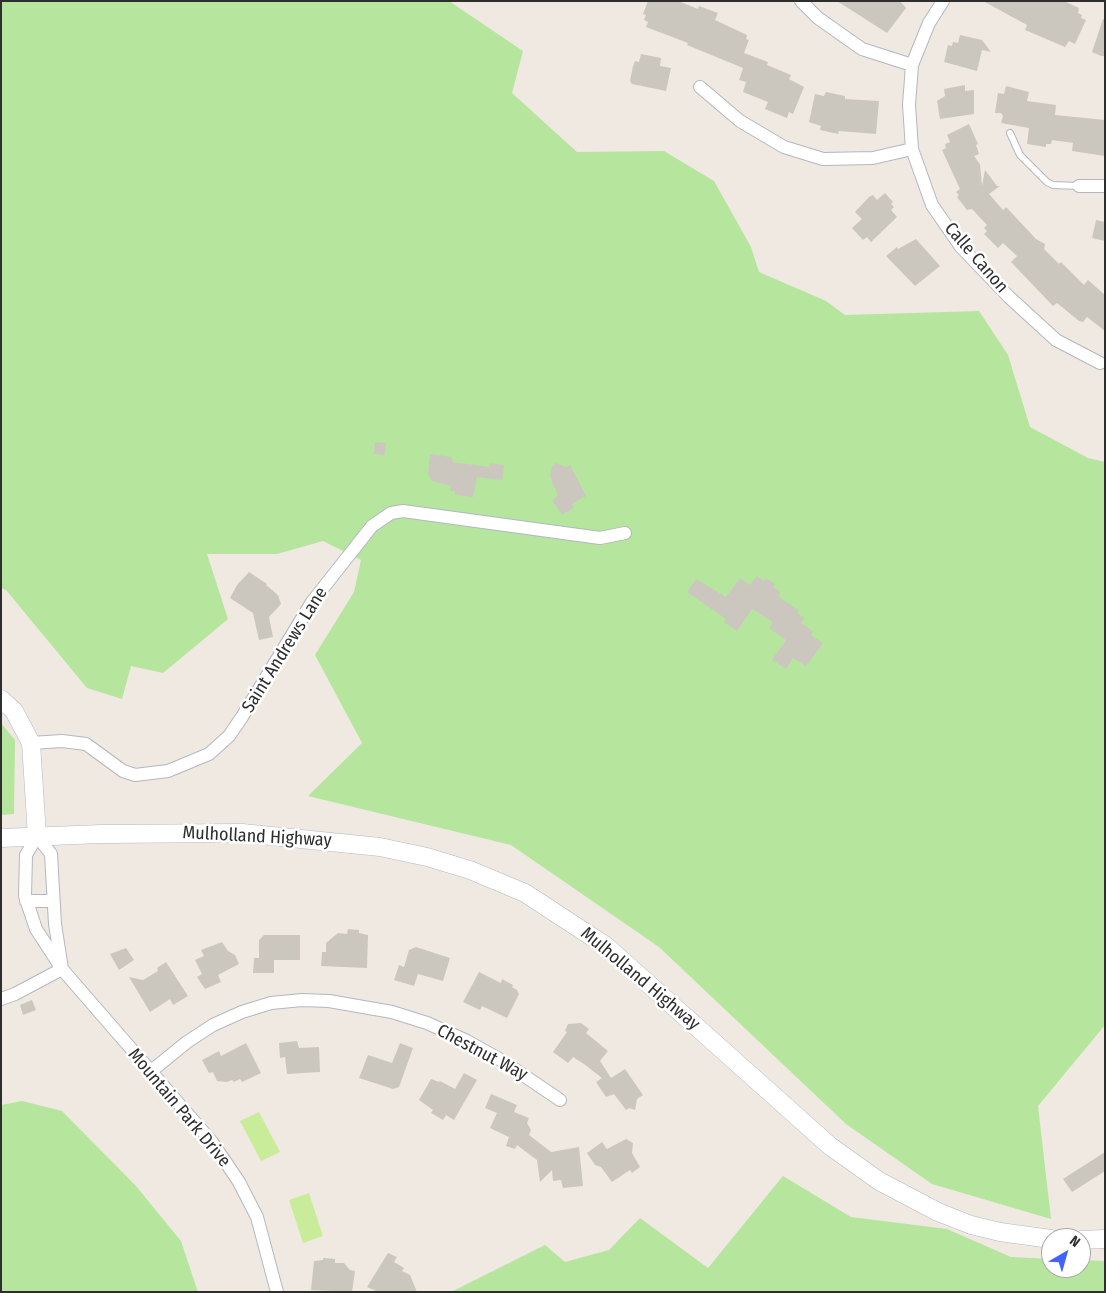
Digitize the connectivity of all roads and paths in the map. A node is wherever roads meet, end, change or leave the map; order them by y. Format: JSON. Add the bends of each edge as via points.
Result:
{"nodes":[{"id":1,"x":801,"y":1,"type":"edge"},
{"id":2,"x":943,"y":1,"type":"edge"},
{"id":3,"x":912,"y":65,"type":"junction"},
{"id":4,"x":700,"y":87,"type":"dead end"},
{"id":5,"x":1010,"y":133,"type":"dead end"},
{"id":6,"x":912,"y":149,"type":"junction"},
{"id":7,"x":1078,"y":186,"type":"joint"},
{"id":8,"x":1105,"y":186,"type":"edge"},
{"id":9,"x":1102,"y":363,"type":"edge"},
{"id":10,"x":625,"y":533,"type":"dead end"},
{"id":11,"x":1,"y":699,"type":"edge"},
{"id":12,"x":31,"y":743,"type":"junction"},
{"id":13,"x":37,"y":836,"type":"junction"},
{"id":14,"x":1,"y":838,"type":"edge"},
{"id":15,"x":26,"y":901,"type":"junction"},
{"id":16,"x":54,"y":901,"type":"junction"},
{"id":17,"x":62,"y":969,"type":"junction"},
{"id":18,"x":1,"y":998,"type":"edge"},
{"id":19,"x":150,"y":1072,"type":"junction"},
{"id":20,"x":560,"y":1100,"type":"dead end"},
{"id":21,"x":1041,"y":1238,"type":"edge"},
{"id":22,"x":1105,"y":1239,"type":"edge"},
{"id":23,"x":1091,"y":1240,"type":"edge"},
{"id":24,"x":277,"y":1292,"type":"edge"}],
"edges":[{"from":1,"to":3,"type":"street","via":[[818,18],[862,49]]},
{"from":2,"to":3,"type":"street","name":"Calle Canon","via":[[929,23]]},
{"from":3,"to":6,"type":"street","name":"Calle Canon","via":[[909,105]]},
{"from":4,"to":6,"type":"street","via":[[740,121],[784,147],[823,159],[873,158]]},
{"from":5,"to":7,"type":"lane","via":[[1020,155],[1047,182]]},
{"from":6,"to":9,"type":"street","name":"Calle Canon","via":[[932,204],[961,247],[1056,340]]},
{"from":7,"to":8,"type":"street"},
{"from":10,"to":12,"type":"street","name":"Saint Andrews Lane","via":[[600,538],[404,511],[391,513],[372,526],[312,602],[242,717],[229,736],[209,754],[168,771],[135,775],[123,771],[86,744],[62,741]]},
{"from":11,"to":12,"type":"main road","via":[[14,711]]},
{"from":12,"to":13,"type":"main road"},
{"from":13,"to":14,"type":"main road","name":"Mulholland Highway"},
{"from":13,"to":15,"type":"street","name":"Mountain Park Drive","via":[[26,855]]},
{"from":13,"to":16,"type":"street","via":[[51,854]]},
{"from":13,"to":21,"type":"main road","name":"Mulholland Highway","via":[[182,832],[292,837],[380,847],[470,870],[524,893],[606,946],[830,1146],[879,1181],[938,1212],[972,1225]]},
{"from":15,"to":16,"type":"street"},
{"from":15,"to":17,"type":"street","name":"Mountain Park Drive","via":[[36,930]]},
{"from":16,"to":17,"type":"street"},
{"from":17,"to":18,"type":"street"},
{"from":17,"to":19,"type":"street","name":"Mountain Park Drive"},
{"from":19,"to":20,"type":"street","name":"Chestnut Way","via":[[213,1025],[242,1012],[270,1003],[329,1001],[392,1012],[427,1023],[484,1050]]},
{"from":19,"to":24,"type":"street","name":"Mountain Park Drive","via":[[212,1142],[239,1182],[257,1217]]},
{"from":22,"to":23,"type":"main road"}]}
